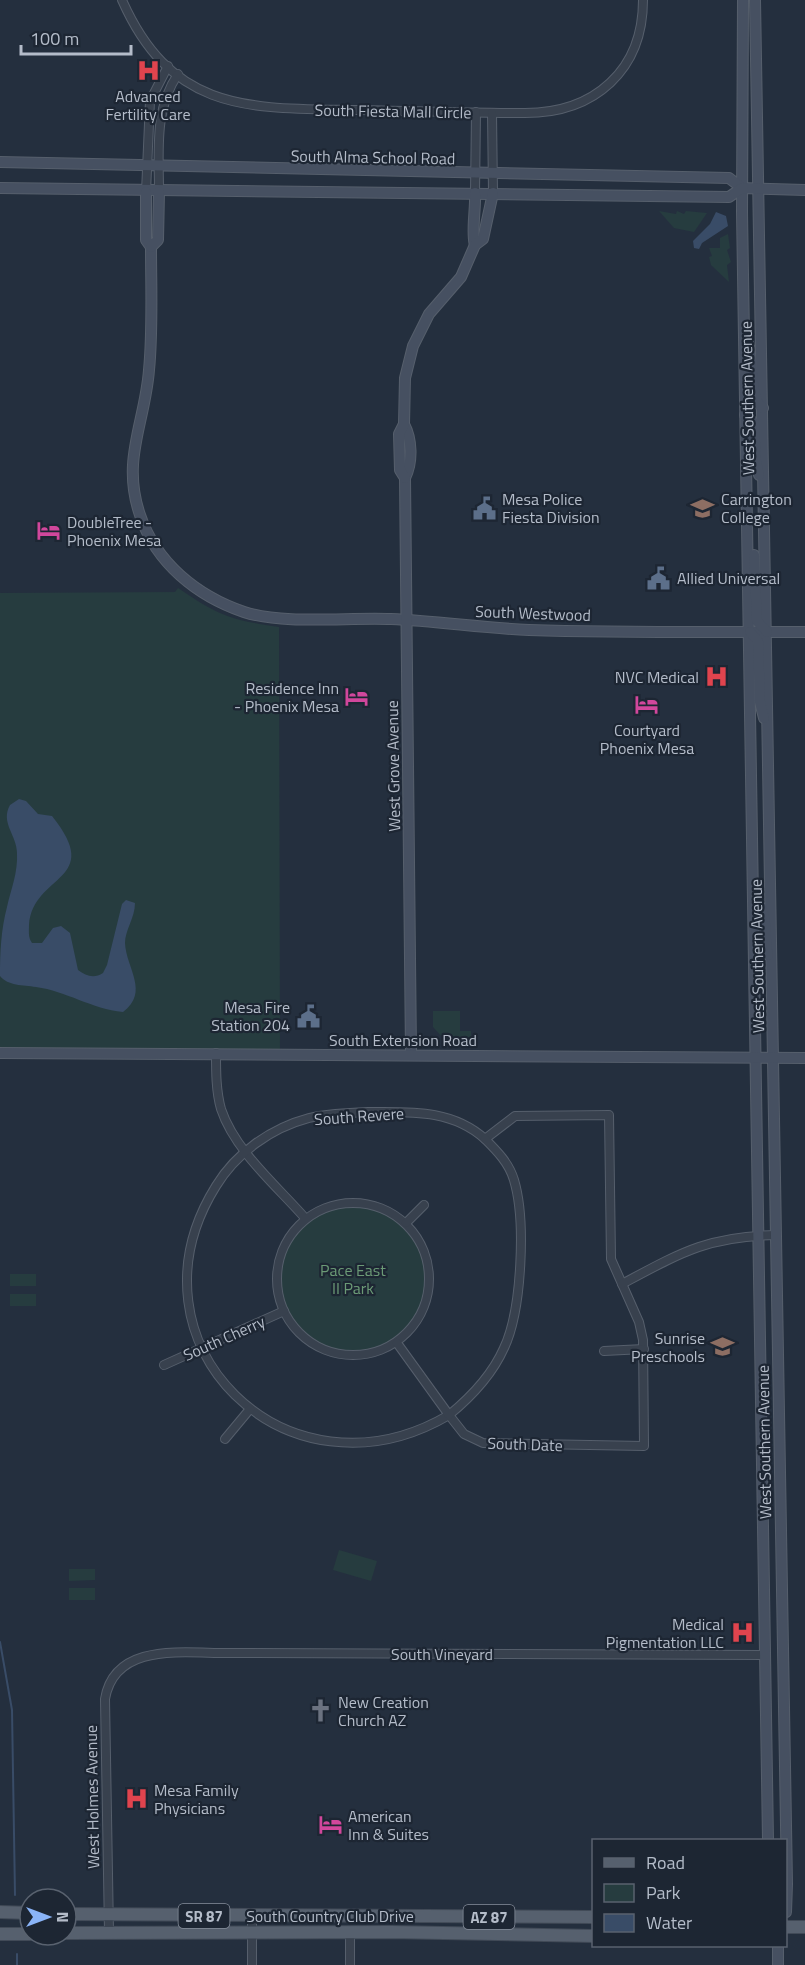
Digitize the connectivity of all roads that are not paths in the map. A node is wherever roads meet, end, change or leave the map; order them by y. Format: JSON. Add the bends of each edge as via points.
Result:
{"nodes":[{"id":1,"x":122,"y":0,"type":"edge"},
{"id":2,"x":643,"y":0,"type":"edge"},
{"id":3,"x":743,"y":0,"type":"edge"},
{"id":4,"x":755,"y":0,"type":"edge"},
{"id":5,"x":168,"y":66,"type":"junction"},
{"id":6,"x":177,"y":74,"type":"junction"},
{"id":7,"x":476,"y":112,"type":"junction"},
{"id":8,"x":492,"y":113,"type":"junction"},
{"id":9,"x":0,"y":162,"type":"edge"},
{"id":10,"x":147,"y":167,"type":"junction"},
{"id":11,"x":159,"y":167,"type":"junction"},
{"id":12,"x":475,"y":174,"type":"junction"},
{"id":13,"x":493,"y":175,"type":"junction"},
{"id":14,"x":0,"y":188,"type":"edge"},
{"id":15,"x":742,"y":188,"type":"junction"},
{"id":16,"x":758,"y":189,"type":"junction"},
{"id":17,"x":805,"y":190,"type":"edge"},
{"id":18,"x":146,"y":192,"type":"junction"},
{"id":19,"x":159,"y":192,"type":"junction"},
{"id":20,"x":475,"y":193,"type":"junction"},
{"id":21,"x":492,"y":193,"type":"junction"},
{"id":22,"x":476,"y":245,"type":"junction"},
{"id":23,"x":151,"y":247,"type":"junction"},
{"id":24,"x":743,"y":327,"type":"junction"},
{"id":25,"x":763,"y":408,"type":"junction"},
{"id":26,"x":745,"y":415,"type":"junction"},
{"id":27,"x":764,"y":496,"type":"junction"},
{"id":28,"x":748,"y":543,"type":"junction"},
{"id":29,"x":407,"y":620,"type":"junction"},
{"id":30,"x":750,"y":632,"type":"junction"},
{"id":31,"x":767,"y":632,"type":"junction"},
{"id":32,"x":805,"y":632,"type":"edge"},
{"id":33,"x":768,"y":729,"type":"junction"},
{"id":34,"x":770,"y":797,"type":"junction"},
{"id":35,"x":752,"y":798,"type":"junction"},
{"id":36,"x":754,"y":906,"type":"junction"},
{"id":37,"x":772,"y":974,"type":"junction"},
{"id":38,"x":0,"y":1053,"type":"edge"},
{"id":39,"x":216,"y":1053,"type":"junction"},
{"id":40,"x":411,"y":1054,"type":"junction"},
{"id":41,"x":756,"y":1058,"type":"junction"},
{"id":42,"x":773,"y":1058,"type":"junction"},
{"id":43,"x":805,"y":1058,"type":"edge"},
{"id":44,"x":485,"y":1139,"type":"junction"},
{"id":45,"x":246,"y":1151,"type":"junction"},
{"id":46,"x":424,"y":1206,"type":"dead end"},
{"id":47,"x":305,"y":1218,"type":"junction"},
{"id":48,"x":406,"y":1223,"type":"junction"},
{"id":49,"x":760,"y":1235,"type":"junction"},
{"id":50,"x":776,"y":1235,"type":"junction"},
{"id":51,"x":622,"y":1284,"type":"junction"},
{"id":52,"x":284,"y":1311,"type":"junction"},
{"id":53,"x":397,"y":1343,"type":"junction"},
{"id":54,"x":201,"y":1348,"type":"junction"},
{"id":55,"x":644,"y":1349,"type":"junction"},
{"id":56,"x":604,"y":1351,"type":"dead end"},
{"id":57,"x":164,"y":1365,"type":"dead end"},
{"id":58,"x":250,"y":1409,"type":"junction"},
{"id":59,"x":448,"y":1415,"type":"junction"},
{"id":60,"x":225,"y":1439,"type":"dead end"},
{"id":61,"x":766,"y":1655,"type":"junction"},
{"id":62,"x":122,"y":1667,"type":"joint"},
{"id":63,"x":768,"y":1839,"type":"edge"},
{"id":64,"x":787,"y":1898,"type":"edge"},
{"id":65,"x":0,"y":1912,"type":"edge"},
{"id":66,"x":18,"y":1912,"type":"edge"},
{"id":67,"x":78,"y":1914,"type":"edge"},
{"id":68,"x":109,"y":1915,"type":"junction"},
{"id":69,"x":252,"y":1916,"type":"junction"},
{"id":70,"x":350,"y":1916,"type":"junction"},
{"id":71,"x":385,"y":1917,"type":"joint"},
{"id":72,"x":592,"y":1917,"type":"edge"},
{"id":73,"x":787,"y":1928,"type":"edge"},
{"id":74,"x":805,"y":1928,"type":"edge"},
{"id":75,"x":110,"y":1932,"type":"junction"},
{"id":76,"x":78,"y":1933,"type":"edge"},
{"id":77,"x":252,"y":1933,"type":"junction"},
{"id":78,"x":350,"y":1933,"type":"junction"},
{"id":79,"x":0,"y":1934,"type":"edge"},
{"id":80,"x":18,"y":1934,"type":"edge"},
{"id":81,"x":592,"y":1936,"type":"edge"},
{"id":82,"x":778,"y":1947,"type":"edge"},
{"id":83,"x":252,"y":1965,"type":"edge"},
{"id":84,"x":350,"y":1965,"type":"edge"},
{"id":85,"x":778,"y":1965,"type":"edge"}],
"edges":[{"from":1,"to":5,"type":"street","name":"South Fiesta Mall Circle","via":[[143,40]]},
{"from":2,"to":8,"type":"street","name":"South Fiesta Mall Circle","via":[[631,56],[623,71],[604,89],[554,111]]},
{"from":3,"to":15,"type":"main road","name":"West Southern Avenue"},
{"from":4,"to":16,"type":"main road","name":"West Southern Avenue"},
{"from":5,"to":6,"type":"street","name":"South Fiesta Mall Circle"},
{"from":5,"to":10,"type":"street","via":[[150,101]]},
{"from":6,"to":7,"type":"street","name":"South Fiesta Mall Circle","via":[[222,99],[255,107]]},
{"from":6,"to":11,"type":"street","via":[[160,112]]},
{"from":7,"to":8,"type":"street","name":"South Fiesta Mall Circle"},
{"from":7,"to":12,"type":"street","name":"West Grove Avenue"},
{"from":8,"to":13,"type":"street","name":"West Grove Avenue"},
{"from":9,"to":10,"type":"main road","name":"South Alma School Road"},
{"from":10,"to":11,"type":"main road","name":"South Alma School Road"},
{"from":10,"to":18,"type":"street"},
{"from":11,"to":12,"type":"main road","name":"South Alma School Road"},
{"from":11,"to":19,"type":"street"},
{"from":12,"to":13,"type":"main road","name":"South Alma School Road"},
{"from":12,"to":20,"type":"street","name":"West Grove Avenue"},
{"from":13,"to":15,"type":"main road","name":"South Alma School Road","via":[[729,178]]},
{"from":13,"to":21,"type":"street","name":"West Grove Avenue"},
{"from":14,"to":18,"type":"main road","name":"South Alma School Road"},
{"from":15,"to":16,"type":"main road","name":"South Alma School Road"},
{"from":15,"to":21,"type":"main road","name":"South Alma School Road","via":[[729,197]]},
{"from":15,"to":24,"type":"main road","name":"West Southern Avenue"},
{"from":16,"to":17,"type":"main road","name":"South Alma School Road"},
{"from":16,"to":25,"type":"main road","name":"West Southern Avenue"},
{"from":18,"to":19,"type":"main road","name":"South Alma School Road"},
{"from":18,"to":23,"type":"main road","via":[[146,240]]},
{"from":19,"to":20,"type":"main road","name":"South Alma School Road"},
{"from":19,"to":23,"type":"main road","via":[[158,240]]},
{"from":20,"to":21,"type":"main road","name":"South Alma School Road"},
{"from":20,"to":22,"type":"main road","name":"West Grove Avenue","via":[[472,237]]},
{"from":21,"to":22,"type":"main road","name":"West Grove Avenue","via":[[483,239]]},
{"from":22,"to":29,"type":"main road","name":"West Grove Avenue","via":[[461,278],[420,329],[407,364]]},
{"from":23,"to":29,"type":"main road","name":"South Westwood","via":[[149,370],[131,469],[144,527],[157,550],[183,579],[219,602],[260,616]]},
{"from":24,"to":25,"type":"main road","via":[[753,358],[754,397]]},
{"from":24,"to":26,"type":"main road","name":"West Southern Avenue"},
{"from":25,"to":27,"type":"main road","name":"West Southern Avenue"},
{"from":26,"to":27,"type":"main road","via":[[754,423],[756,461]]},
{"from":26,"to":28,"type":"main road","name":"West Southern Avenue"},
{"from":27,"to":31,"type":"main road","name":"West Southern Avenue"},
{"from":28,"to":30,"type":"main road","name":"West Southern Avenue"},
{"from":28,"to":31,"type":"main road","via":[[755,562],[758,621]]},
{"from":29,"to":30,"type":"main road","name":"South Westwood","via":[[530,630]]},
{"from":29,"to":40,"type":"main road","name":"West Grove Avenue"},
{"from":30,"to":31,"type":"main road","name":"South Westwood"},
{"from":30,"to":33,"type":"main road","via":[[758,641],[760,702]]},
{"from":30,"to":35,"type":"main road","name":"West Southern Avenue"},
{"from":31,"to":32,"type":"main road","name":"South Westwood"},
{"from":31,"to":33,"type":"main road","name":"West Southern Avenue"},
{"from":33,"to":34,"type":"main road","name":"West Southern Avenue"},
{"from":34,"to":35,"type":"main road"},
{"from":34,"to":37,"type":"main road","name":"West Southern Avenue"},
{"from":35,"to":36,"type":"main road","name":"West Southern Avenue"},
{"from":36,"to":37,"type":"main road","via":[[763,910],[764,941]]},
{"from":36,"to":41,"type":"main road","name":"West Southern Avenue"},
{"from":37,"to":42,"type":"main road","name":"West Southern Avenue"},
{"from":38,"to":39,"type":"main road","name":"South Extension Road"},
{"from":39,"to":40,"type":"main road","name":"South Extension Road"},
{"from":39,"to":45,"type":"street","via":[[221,1109]]},
{"from":40,"to":41,"type":"main road","name":"South Extension Road"},
{"from":41,"to":42,"type":"main road","name":"South Extension Road"},
{"from":41,"to":49,"type":"main road","name":"West Southern Avenue"},
{"from":42,"to":43,"type":"main road","name":"South Extension Road"},
{"from":42,"to":50,"type":"main road","name":"West Southern Avenue"},
{"from":44,"to":45,"type":"street","name":"South Revere","via":[[445,1116],[368,1112],[307,1119],[265,1137]]},
{"from":44,"to":51,"type":"street","via":[[515,1116],[609,1115],[611,1259]]},
{"from":44,"to":59,"type":"street","name":"South Revere","via":[[508,1166],[518,1194],[517,1308],[493,1368],[469,1398]]},
{"from":45,"to":47,"type":"street"},
{"from":45,"to":54,"type":"street","name":"South Revere","via":[[210,1195],[190,1251],[190,1306]]},
{"from":46,"to":48,"type":"street"},
{"from":47,"to":48,"type":"street","via":[[320,1209],[353,1202],[383,1208]]},
{"from":47,"to":52,"type":"street","via":[[289,1237],[279,1262],[278,1289]]},
{"from":48,"to":53,"type":"street","via":[[427,1260],[428,1289],[419,1317]]},
{"from":49,"to":50,"type":"street"},
{"from":49,"to":51,"type":"street","via":[[705,1243]]},
{"from":49,"to":61,"type":"main road","name":"West Southern Avenue"},
{"from":50,"to":64,"type":"main road","name":"West Southern Avenue"},
{"from":51,"to":55,"type":"street","via":[[639,1322]]},
{"from":52,"to":53,"type":"street","via":[[298,1331],[334,1353],[361,1355]]},
{"from":52,"to":54,"type":"street","name":"South Cherry"},
{"from":53,"to":59,"type":"street","name":"South Date"},
{"from":54,"to":57,"type":"street","name":"South Cherry"},
{"from":54,"to":58,"type":"street","via":[[220,1377]]},
{"from":55,"to":56,"type":"street"},
{"from":55,"to":59,"type":"street","name":"South Date","via":[[644,1446],[483,1443],[464,1434]]},
{"from":58,"to":59,"type":"street","via":[[279,1427],[315,1441],[355,1444],[397,1439]]},
{"from":58,"to":60,"type":"street"},
{"from":61,"to":62,"type":"street","name":"South Vineyard","via":[[151,1654]]},
{"from":61,"to":63,"type":"main road","name":"West Southern Avenue"},
{"from":62,"to":68,"type":"street","name":"West Holmes Avenue","via":[[111,1681],[105,1699]]},
{"from":65,"to":66,"type":"main road"},
{"from":67,"to":68,"type":"main road","name":"South Country Club Drive","number":"SR 87"},
{"from":68,"to":69,"type":"main road","name":"South Country Club Drive","number":"SR 87"},
{"from":68,"to":75,"type":"street","name":"West Holmes Avenue"},
{"from":69,"to":70,"type":"main road","name":"South Country Club Drive","number":"SR 87"},
{"from":69,"to":77,"type":"street"},
{"from":70,"to":71,"type":"main road","name":"South Country Club Drive","number":"SR 87"},
{"from":70,"to":78,"type":"main road"},
{"from":71,"to":72,"type":"main road","name":"South Country Club Drive","number":"AZ 87"},
{"from":73,"to":74,"type":"main road"},
{"from":75,"to":76,"type":"main road","name":"South Country Club Drive","number":"AZ 87"},
{"from":75,"to":77,"type":"main road","name":"South Country Club Drive","number":"AZ 87"},
{"from":77,"to":78,"type":"main road","name":"South Country Club Drive","number":"AZ 87"},
{"from":77,"to":83,"type":"street"},
{"from":78,"to":81,"type":"main road","name":"South Country Club Drive","number":"AZ 87"},
{"from":78,"to":84,"type":"street"},
{"from":79,"to":80,"type":"main road"},
{"from":82,"to":85,"type":"main road"}]}
